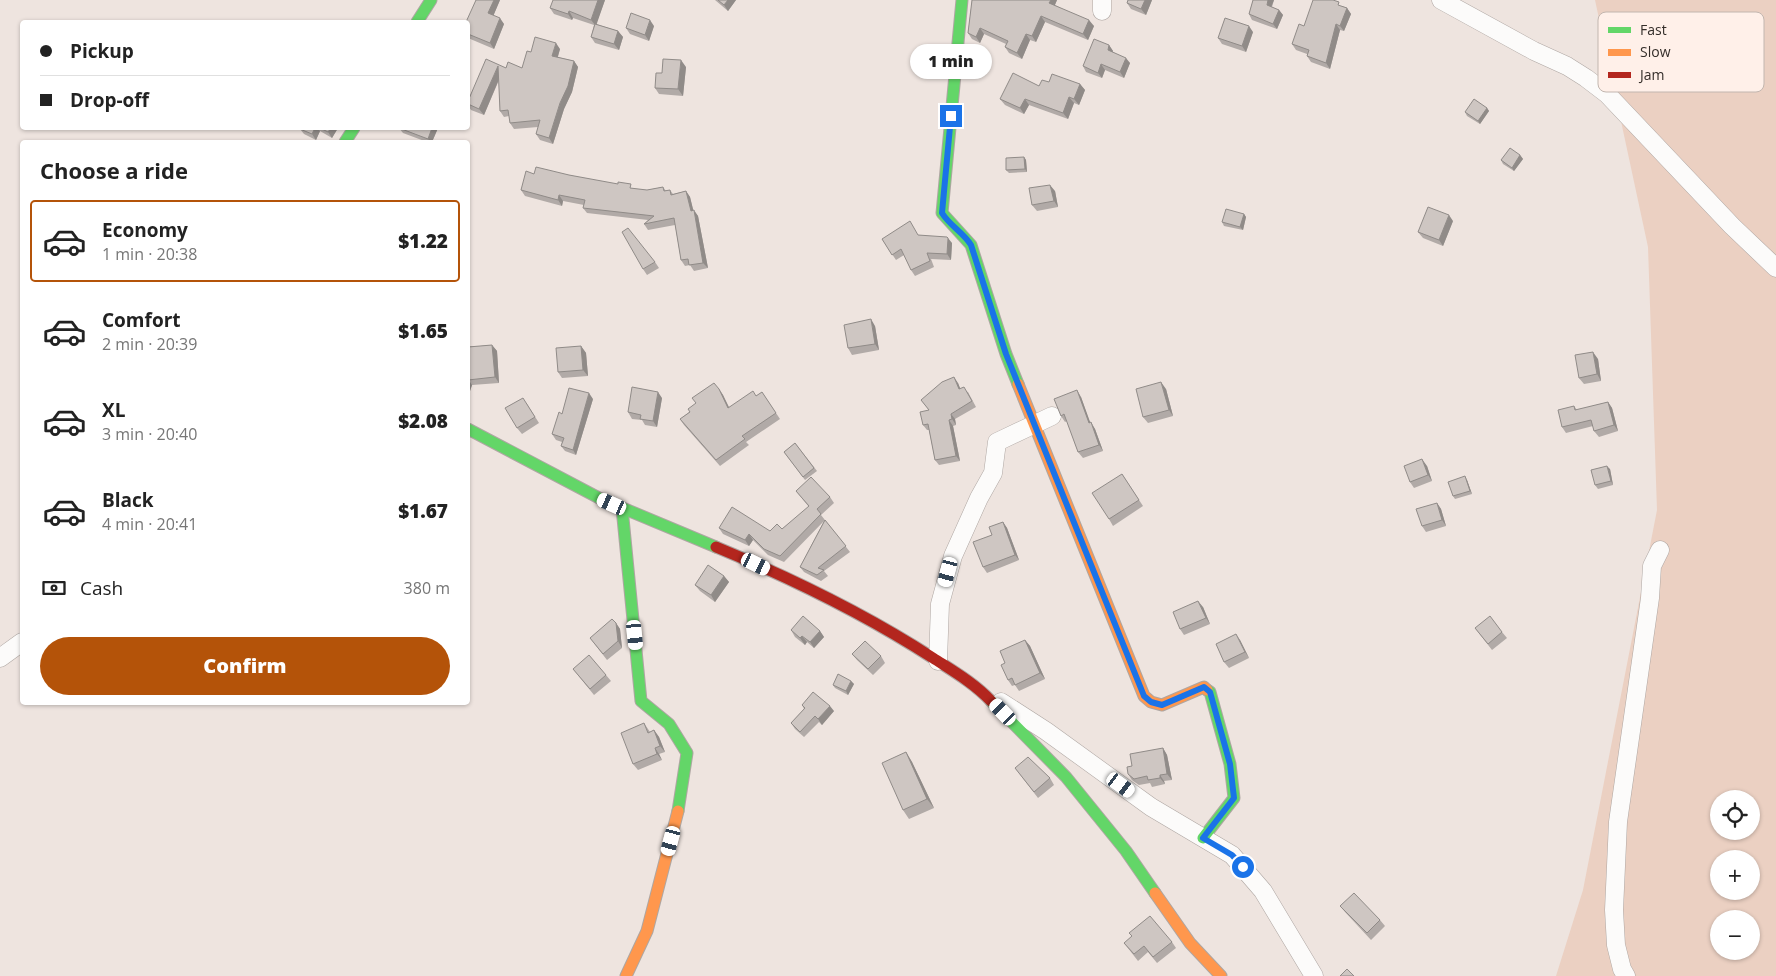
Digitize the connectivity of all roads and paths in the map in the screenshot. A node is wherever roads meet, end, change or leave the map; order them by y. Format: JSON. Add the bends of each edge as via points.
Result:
{"nodes":[{"id":1,"x":431,"y":0,"type":"edge"},
{"id":2,"x":962,"y":0,"type":"edge"},
{"id":3,"x":1441,"y":0,"type":"edge"},
{"id":4,"x":418,"y":20,"type":"edge"},
{"id":5,"x":1598,"y":87,"type":"edge"},
{"id":6,"x":1604,"y":92,"type":"edge"},
{"id":7,"x":1776,"y":268,"type":"edge"},
{"id":8,"x":1052,"y":416,"type":"dead end"},
{"id":9,"x":1034,"y":424,"type":"junction"},
{"id":10,"x":470,"y":430,"type":"edge"},
{"id":11,"x":622,"y":508,"type":"junction"},
{"id":12,"x":1660,"y":550,"type":"dead end"},
{"id":13,"x":20,"y":643,"type":"edge"},
{"id":14,"x":0,"y":658,"type":"edge"},
{"id":15,"x":938,"y":661,"type":"junction"},
{"id":16,"x":978,"y":687,"type":"junction"},
{"id":17,"x":1203,"y":838,"type":"junction"},
{"id":18,"x":626,"y":976,"type":"edge"},
{"id":19,"x":1221,"y":976,"type":"edge"},
{"id":20,"x":1314,"y":976,"type":"edge"},
{"id":21,"x":1626,"y":976,"type":"edge"}],
"edges":[{"from":1,"to":4,"type":"street"},
{"from":2,"to":9,"type":"street","via":[[942,213],[971,245],[1006,354]]},
{"from":3,"to":5,"type":"street","via":[[1566,66]]},
{"from":6,"to":7,"type":"street"},
{"from":8,"to":9,"type":"street"},
{"from":9,"to":15,"type":"street","via":[[997,442],[993,473],[953,556],[940,604]]},
{"from":9,"to":17,"type":"street","via":[[1144,696],[1162,705],[1204,687],[1210,692],[1230,764],[1234,798]]},
{"from":10,"to":11,"type":"street"},
{"from":11,"to":15,"type":"street","via":[[756,564],[850,610]]},
{"from":11,"to":18,"type":"street","via":[[641,701],[669,724],[687,753],[671,841],[647,931]]},
{"from":12,"to":21,"type":"street","via":[[1652,566],[1618,822],[1614,910],[1616,945]]},
{"from":13,"to":14,"type":"street"},
{"from":15,"to":16,"type":"street"},
{"from":16,"to":17,"type":"street","via":[[1046,731],[1151,807]]},
{"from":16,"to":19,"type":"street","via":[[1066,777],[1126,851],[1190,943]]},
{"from":17,"to":20,"type":"street","via":[[1232,855],[1264,891]]}]}
